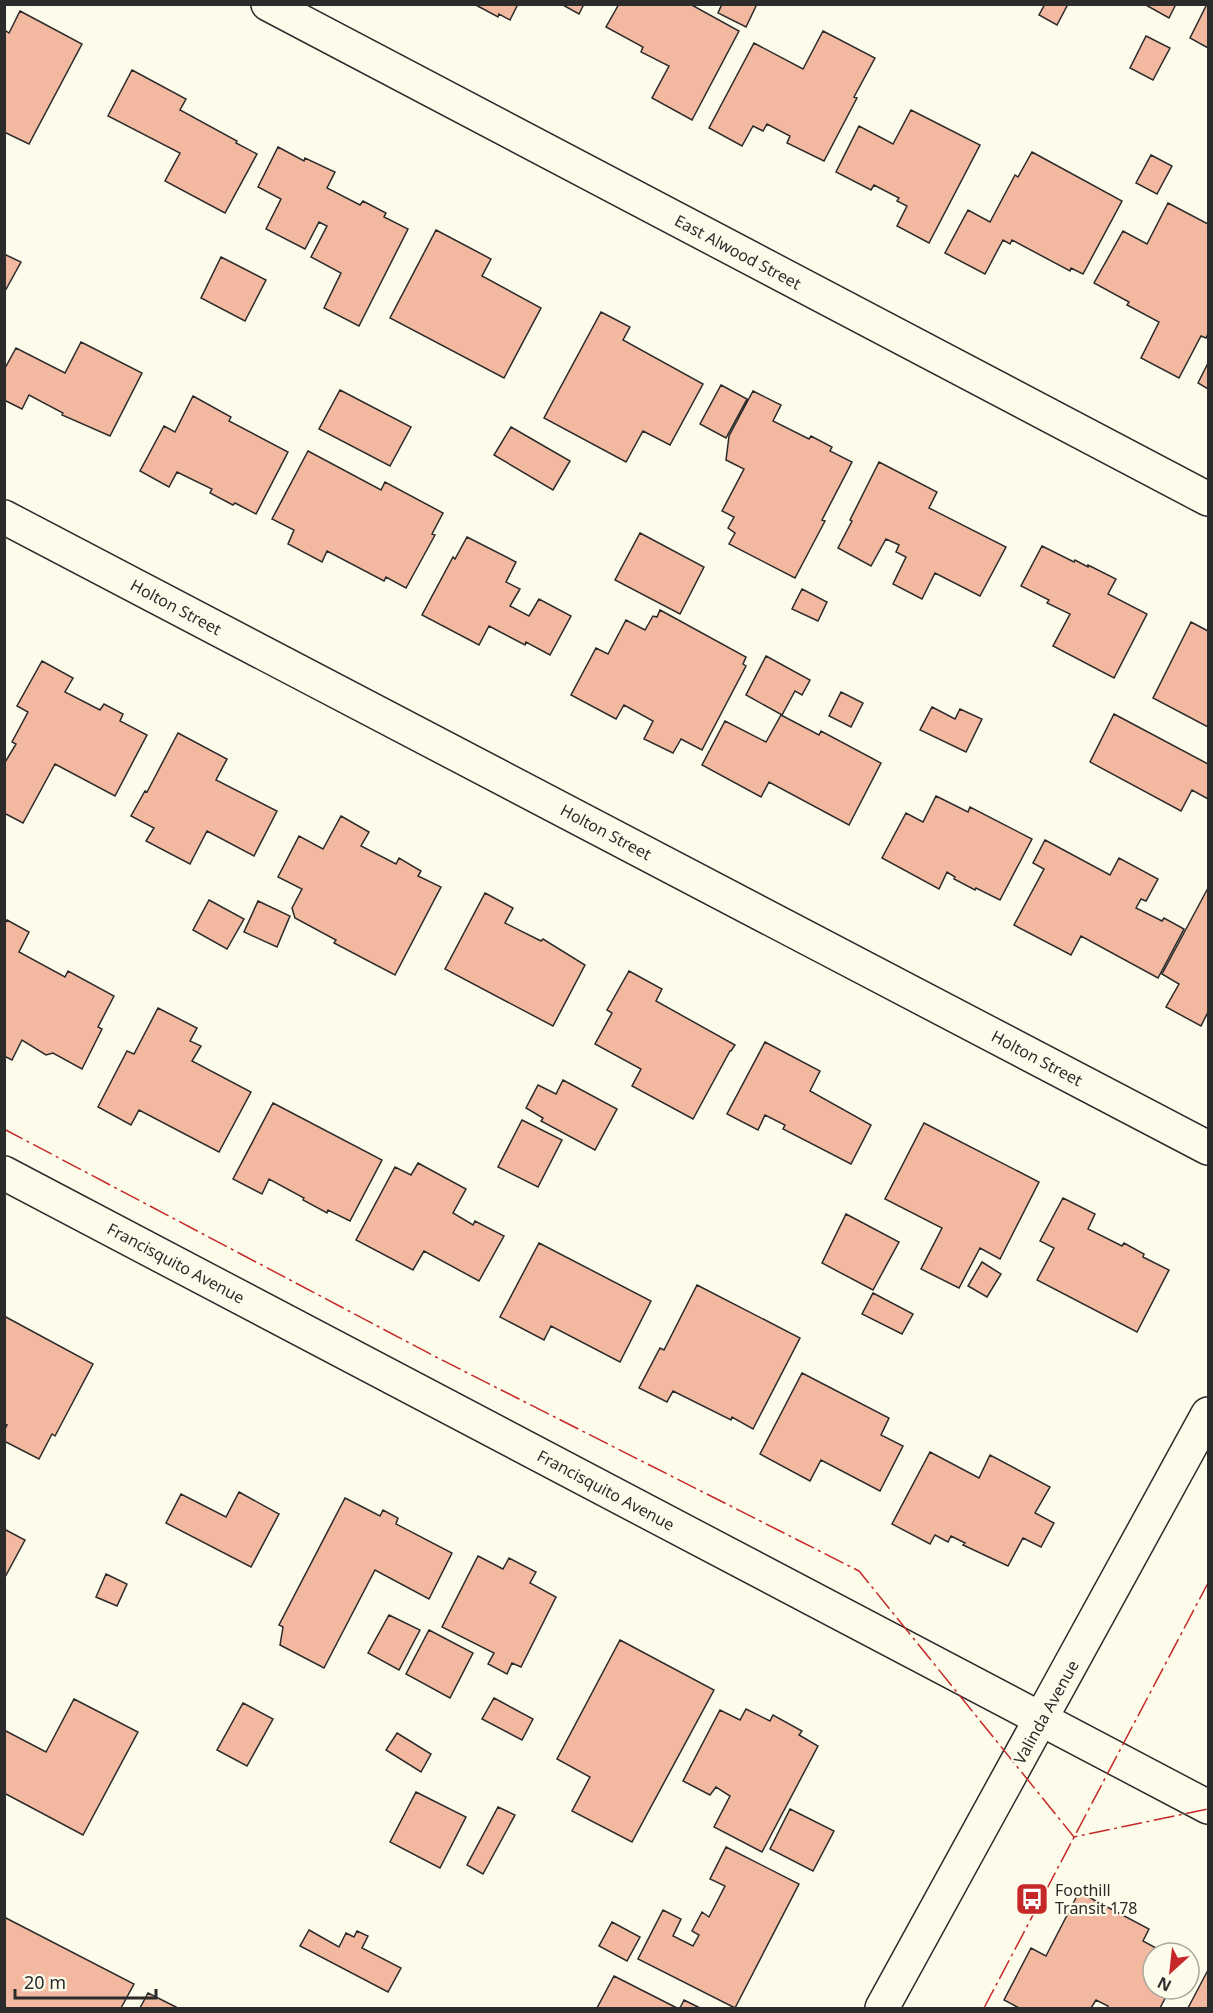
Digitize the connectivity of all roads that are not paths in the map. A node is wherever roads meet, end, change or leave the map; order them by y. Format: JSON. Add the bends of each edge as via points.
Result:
{"nodes":[{"id":1,"x":268,"y":4,"type":"edge"},
{"id":2,"x":1209,"y":499,"type":"edge"},
{"id":3,"x":4,"y":517,"type":"edge"},
{"id":4,"x":1209,"y":1148,"type":"edge"},
{"id":5,"x":4,"y":1173,"type":"edge"},
{"id":6,"x":1209,"y":1414,"type":"edge"},
{"id":7,"x":1042,"y":1719,"type":"junction"},
{"id":8,"x":1209,"y":1806,"type":"edge"},
{"id":9,"x":882,"y":2008,"type":"edge"}],
"edges":[{"from":1,"to":2,"type":"street","name":"East Alwood Street"},
{"from":3,"to":4,"type":"street","name":"Holton Street"},
{"from":5,"to":7,"type":"street","name":"Francisquito Avenue"},
{"from":6,"to":7,"type":"street","name":"Valinda Avenue"},
{"from":7,"to":8,"type":"street","name":"Francisquito Avenue"},
{"from":7,"to":9,"type":"street","name":"Valinda Avenue"}]}
